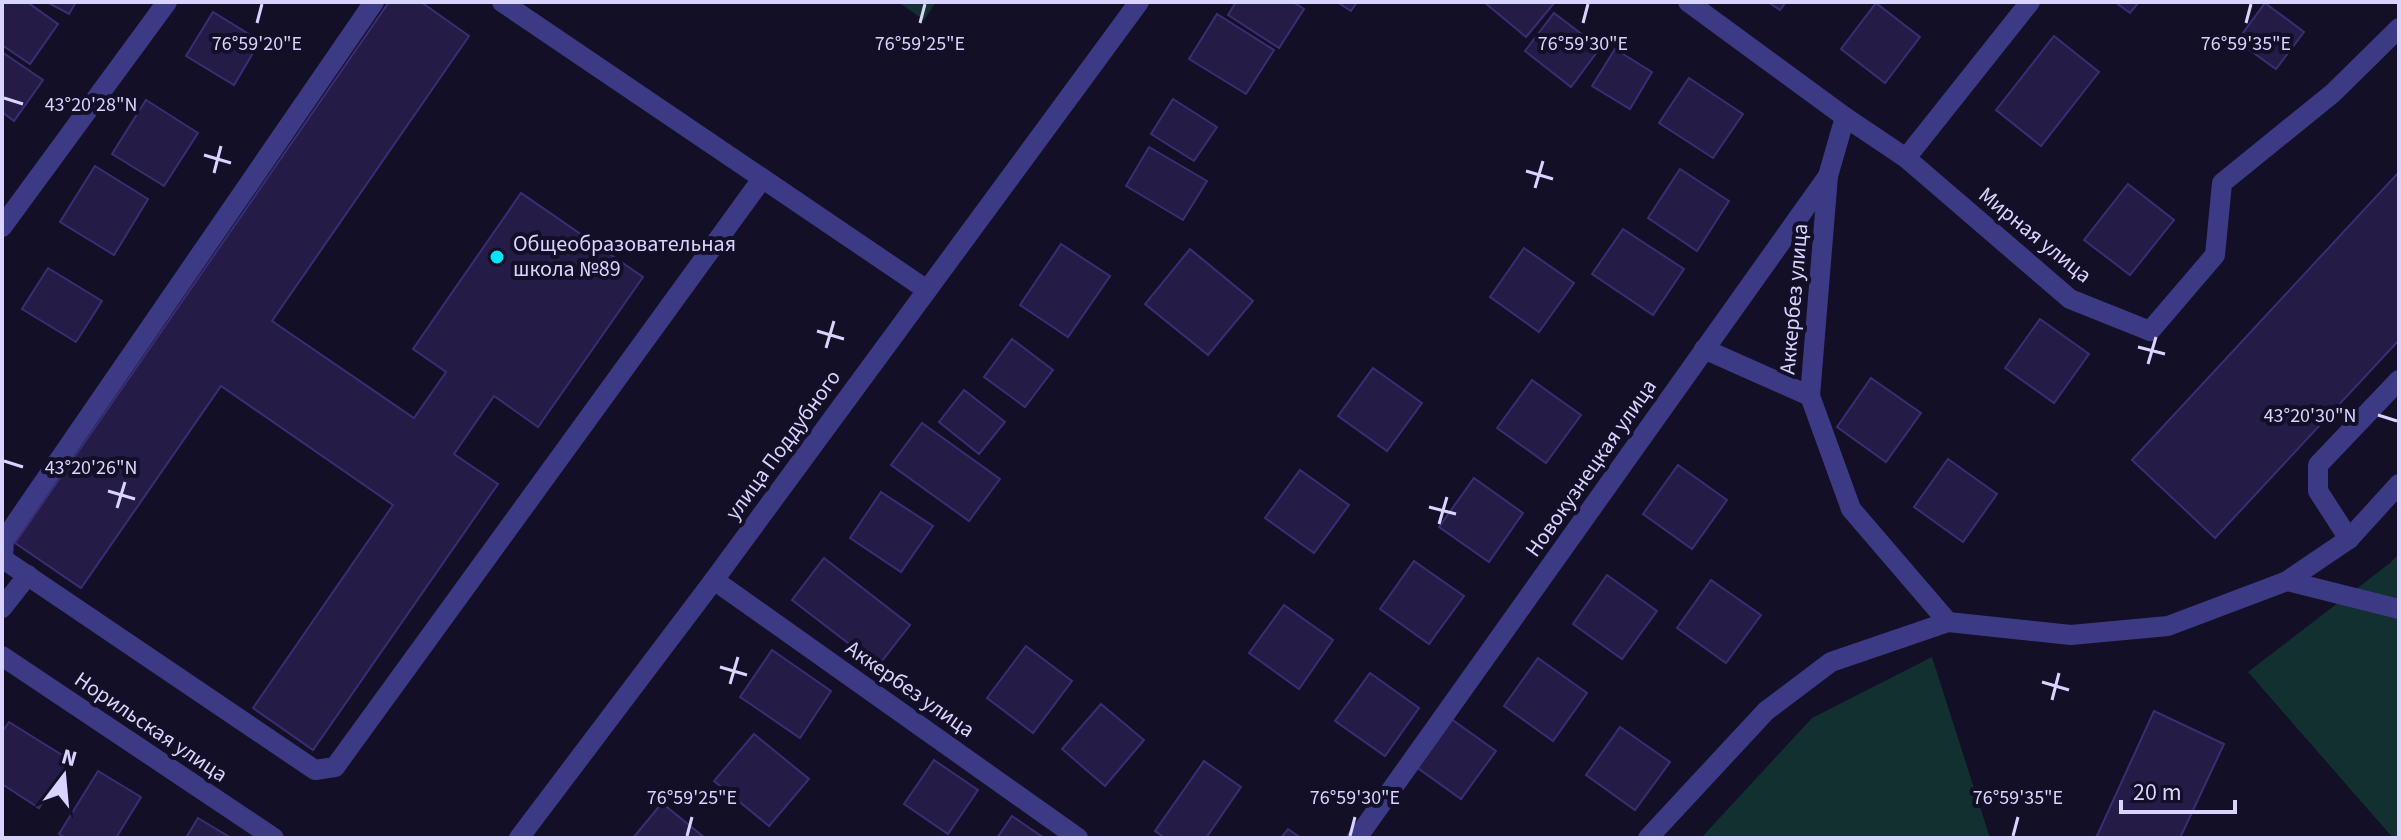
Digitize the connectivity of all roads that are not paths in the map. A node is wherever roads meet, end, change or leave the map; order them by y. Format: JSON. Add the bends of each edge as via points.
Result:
{"nodes":[{"id":1,"x":167,"y":2,"type":"edge"},
{"id":2,"x":374,"y":2,"type":"edge"},
{"id":3,"x":502,"y":2,"type":"edge"},
{"id":4,"x":1139,"y":2,"type":"edge"},
{"id":5,"x":2030,"y":2,"type":"edge"},
{"id":6,"x":1700,"y":5,"type":"edge"},
{"id":7,"x":2399,"y":28,"type":"edge"},
{"id":8,"x":1845,"y":117,"type":"junction"},
{"id":9,"x":1906,"y":158,"type":"junction"},
{"id":10,"x":1828,"y":176,"type":"junction"},
{"id":11,"x":762,"y":179,"type":"junction"},
{"id":12,"x":2,"y":227,"type":"edge"},
{"id":13,"x":927,"y":290,"type":"junction"},
{"id":14,"x":1704,"y":349,"type":"junction"},
{"id":15,"x":2399,"y":380,"type":"edge"},
{"id":16,"x":1810,"y":396,"type":"junction"},
{"id":17,"x":2399,"y":484,"type":"edge"},
{"id":18,"x":2349,"y":539,"type":"junction"},
{"id":19,"x":28,"y":575,"type":"junction"},
{"id":20,"x":714,"y":580,"type":"junction"},
{"id":21,"x":2287,"y":581,"type":"junction"},
{"id":22,"x":2,"y":608,"type":"edge"},
{"id":23,"x":2399,"y":609,"type":"edge"},
{"id":24,"x":1948,"y":622,"type":"junction"},
{"id":25,"x":3,"y":660,"type":"edge"},
{"id":26,"x":274,"y":838,"type":"edge"},
{"id":27,"x":519,"y":838,"type":"edge"},
{"id":28,"x":1078,"y":838,"type":"edge"},
{"id":29,"x":1357,"y":838,"type":"edge"},
{"id":30,"x":1648,"y":838,"type":"edge"}],
"edges":[{"from":1,"to":12,"type":"street"},
{"from":2,"to":19,"type":"street","via":[[4,540],[3,559]]},
{"from":3,"to":11,"type":"street"},
{"from":4,"to":13,"type":"street","name":"улица Поддубного"},
{"from":5,"to":9,"type":"street"},
{"from":6,"to":8,"type":"street","name":"Мирная улица"},
{"from":7,"to":9,"type":"street","name":"Мирная улица","via":[[2333,93],[2222,183],[2215,255],[2150,331],[2070,299]]},
{"from":8,"to":9,"type":"street","name":"Мирная улица"},
{"from":8,"to":10,"type":"street","name":"Новокузнецкая улица"},
{"from":10,"to":14,"type":"street","name":"Новокузнецкая улица"},
{"from":10,"to":16,"type":"street","name":"Аккербез улица"},
{"from":11,"to":13,"type":"street"},
{"from":11,"to":19,"type":"street","via":[[335,767],[315,770]]},
{"from":13,"to":20,"type":"street","name":"улица Поддубного"},
{"from":14,"to":16,"type":"street"},
{"from":14,"to":29,"type":"street","name":"Новокузнецкая улица"},
{"from":15,"to":18,"type":"street","via":[[2318,465],[2318,491]]},
{"from":16,"to":24,"type":"street","name":"Аккербез улица","via":[[1851,509]]},
{"from":17,"to":18,"type":"street"},
{"from":18,"to":21,"type":"street"},
{"from":19,"to":22,"type":"street"},
{"from":20,"to":27,"type":"street","name":"улица Поддубного"},
{"from":20,"to":28,"type":"street","name":"Аккербез улица"},
{"from":21,"to":23,"type":"street"},
{"from":21,"to":24,"type":"street","via":[[2168,626],[2071,635]]},
{"from":24,"to":30,"type":"street","via":[[1831,662],[1766,711]]},
{"from":25,"to":26,"type":"street","name":"Норильская улица"}]}
